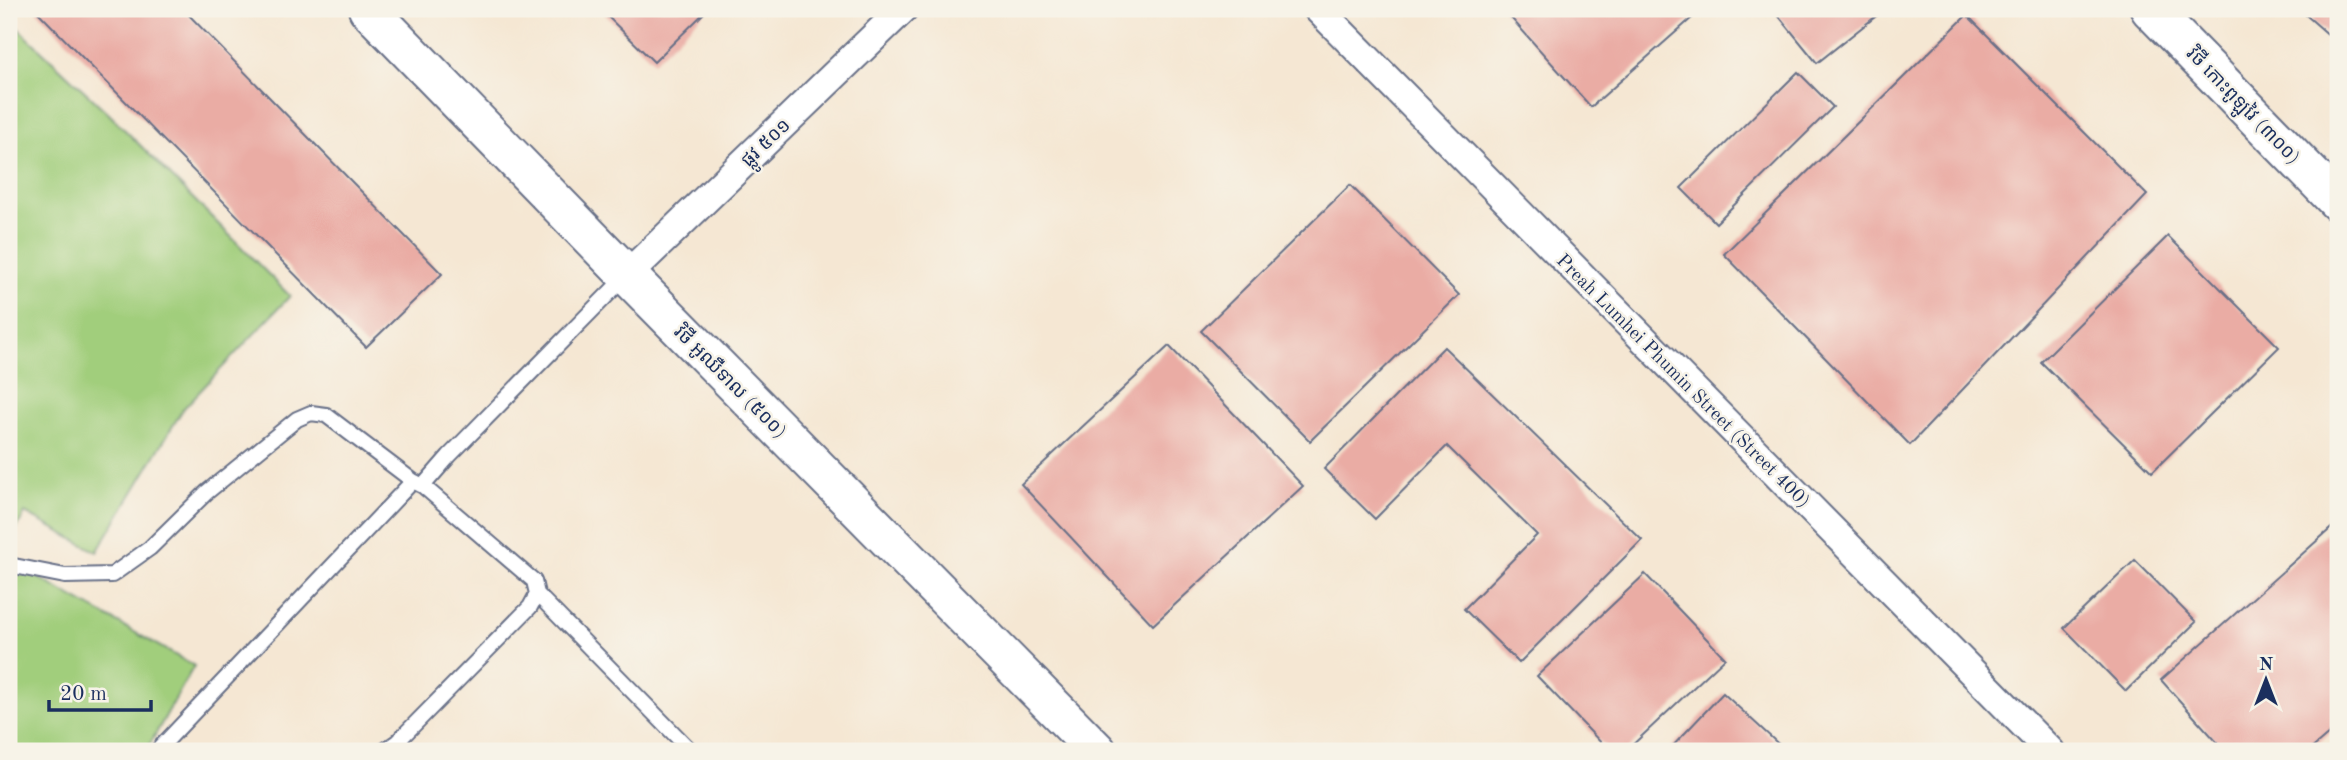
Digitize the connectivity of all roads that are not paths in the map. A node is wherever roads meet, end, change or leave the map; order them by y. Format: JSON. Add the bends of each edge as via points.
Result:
{"nodes":[{"id":1,"x":368,"y":9,"type":"edge"},
{"id":2,"x":903,"y":9,"type":"edge"},
{"id":3,"x":1318,"y":9,"type":"edge"},
{"id":4,"x":2150,"y":9,"type":"edge"},
{"id":5,"x":2338,"y":202,"type":"edge"},
{"id":6,"x":627,"y":275,"type":"junction"},
{"id":7,"x":418,"y":484,"type":"junction"},
{"id":8,"x":9,"y":565,"type":"edge"},
{"id":9,"x":537,"y":594,"type":"junction"},
{"id":10,"x":397,"y":741,"type":"junction"},
{"id":11,"x":158,"y":751,"type":"edge"},
{"id":12,"x":384,"y":751,"type":"edge"},
{"id":13,"x":411,"y":751,"type":"edge"},
{"id":14,"x":691,"y":751,"type":"edge"},
{"id":15,"x":1097,"y":751,"type":"edge"},
{"id":16,"x":2050,"y":751,"type":"edge"}],
"edges":[{"from":1,"to":6,"type":"street","name":"វិថី អូឈឺទាល (៥០០)"},
{"from":2,"to":6,"type":"street","name":"ផ្លូវ ៥០១"},
{"from":3,"to":16,"type":"street","name":"Preah Lumhei Phumin Street (Street 400)"},
{"from":4,"to":5,"type":"street","name":"វិថី កោះពូឡូវៃ (៣០០)"},
{"from":6,"to":7,"type":"lane"},
{"from":6,"to":15,"type":"street","name":"វិថី អូឈឺទាល (៥០០)"},
{"from":7,"to":8,"type":"lane","via":[[326,415],[311,413],[297,419],[207,492],[150,548],[112,575],[65,576]]},
{"from":7,"to":9,"type":"lane","via":[[534,581]]},
{"from":7,"to":11,"type":"lane"},
{"from":9,"to":10,"type":"lane","via":[[530,607]]},
{"from":9,"to":14,"type":"lane"},
{"from":10,"to":12,"type":"lane"},
{"from":10,"to":13,"type":"lane"}]}
